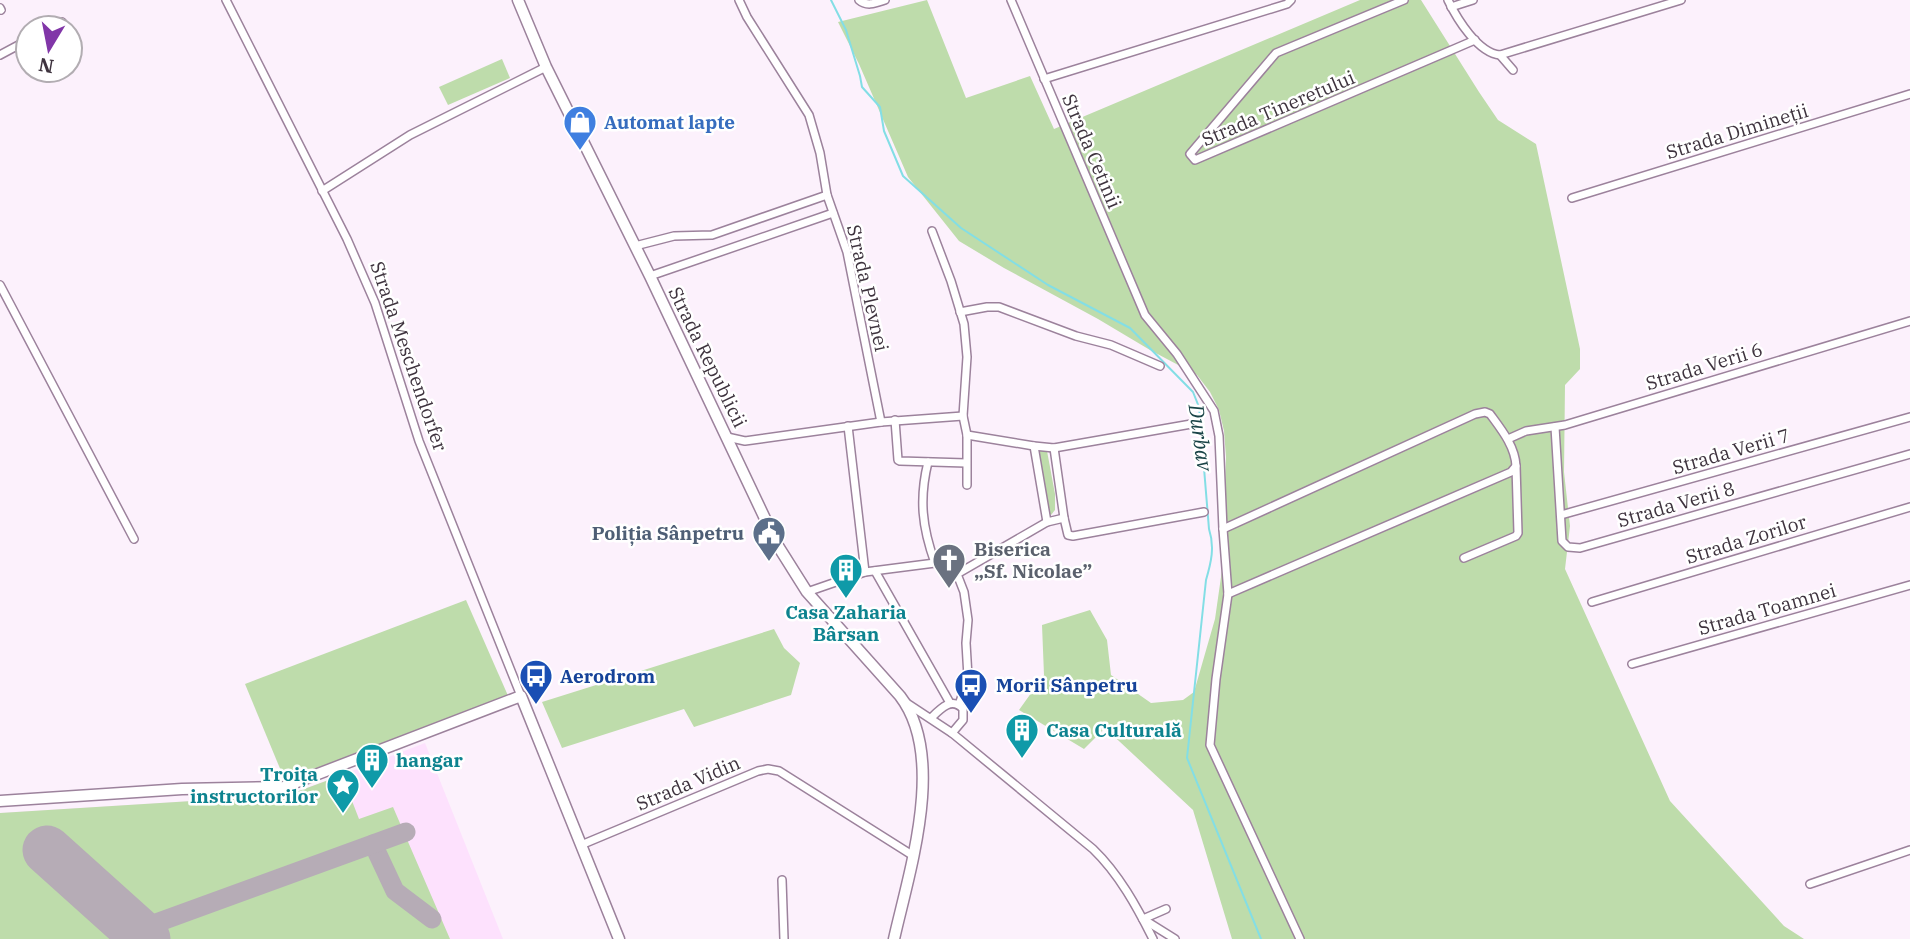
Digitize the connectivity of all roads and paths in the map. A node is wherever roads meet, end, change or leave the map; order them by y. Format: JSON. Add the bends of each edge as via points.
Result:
{"nodes":[{"id":1,"x":226,"y":0,"type":"edge"},
{"id":2,"x":739,"y":0,"type":"edge"},
{"id":3,"x":859,"y":0,"type":"edge"},
{"id":4,"x":885,"y":0,"type":"edge"},
{"id":5,"x":1011,"y":0,"type":"edge"},
{"id":6,"x":1291,"y":0,"type":"edge"},
{"id":7,"x":1404,"y":0,"type":"edge"},
{"id":8,"x":1473,"y":0,"type":"edge"},
{"id":9,"x":1681,"y":0,"type":"edge"},
{"id":10,"x":520,"y":1,"type":"edge"},
{"id":11,"x":1450,"y":3,"type":"edge"},
{"id":12,"x":1475,"y":40,"type":"junction"},
{"id":13,"x":1500,"y":55,"type":"junction"},
{"id":14,"x":546,"y":66,"type":"junction"},
{"id":15,"x":1513,"y":70,"type":"dead end"},
{"id":16,"x":1044,"y":79,"type":"junction"},
{"id":17,"x":1910,"y":94,"type":"edge"},
{"id":18,"x":322,"y":191,"type":"junction"},
{"id":19,"x":827,"y":195,"type":"junction"},
{"id":20,"x":1572,"y":198,"type":"dead end"},
{"id":21,"x":833,"y":213,"type":"junction"},
{"id":22,"x":932,"y":231,"type":"dead end"},
{"id":23,"x":635,"y":246,"type":"junction"},
{"id":24,"x":650,"y":276,"type":"junction"},
{"id":25,"x":0,"y":285,"type":"edge"},
{"id":26,"x":960,"y":312,"type":"junction"},
{"id":27,"x":1910,"y":321,"type":"edge"},
{"id":28,"x":1160,"y":366,"type":"dead end"},
{"id":29,"x":963,"y":416,"type":"junction"},
{"id":30,"x":1910,"y":417,"type":"edge"},
{"id":31,"x":895,"y":420,"type":"junction"},
{"id":32,"x":881,"y":422,"type":"junction"},
{"id":33,"x":1197,"y":423,"type":"dead end"},
{"id":34,"x":848,"y":426,"type":"junction"},
{"id":35,"x":1555,"y":427,"type":"junction"},
{"id":36,"x":967,"y":435,"type":"junction"},
{"id":37,"x":727,"y":437,"type":"junction"},
{"id":38,"x":1507,"y":439,"type":"junction"},
{"id":39,"x":745,"y":441,"type":"junction"},
{"id":40,"x":1034,"y":446,"type":"junction"},
{"id":41,"x":1054,"y":448,"type":"junction"},
{"id":42,"x":735,"y":454,"type":"junction"},
{"id":43,"x":1910,"y":454,"type":"edge"},
{"id":44,"x":928,"y":462,"type":"junction"},
{"id":45,"x":966,"y":463,"type":"junction"},
{"id":46,"x":1516,"y":466,"type":"junction"},
{"id":47,"x":967,"y":485,"type":"dead end"},
{"id":48,"x":1910,"y":507,"type":"edge"},
{"id":49,"x":1204,"y":512,"type":"dead end"},
{"id":50,"x":1561,"y":515,"type":"junction"},
{"id":51,"x":1064,"y":518,"type":"junction"},
{"id":52,"x":1047,"y":522,"type":"junction"},
{"id":53,"x":1223,"y":529,"type":"junction"},
{"id":54,"x":134,"y":539,"type":"dead end"},
{"id":55,"x":1464,"y":558,"type":"dead end"},
{"id":56,"x":935,"y":563,"type":"junction"},
{"id":57,"x":875,"y":571,"type":"junction"},
{"id":58,"x":865,"y":572,"type":"junction"},
{"id":59,"x":957,"y":573,"type":"junction"},
{"id":60,"x":1910,"y":585,"type":"edge"},
{"id":61,"x":807,"y":592,"type":"junction"},
{"id":62,"x":1228,"y":594,"type":"junction"},
{"id":63,"x":1592,"y":602,"type":"dead end"},
{"id":64,"x":1632,"y":664,"type":"dead end"},
{"id":65,"x":521,"y":696,"type":"junction"},
{"id":66,"x":905,"y":702,"type":"junction"},
{"id":67,"x":955,"y":704,"type":"junction"},
{"id":68,"x":928,"y":715,"type":"junction"},
{"id":69,"x":912,"y":716,"type":"junction"},
{"id":70,"x":952,"y":733,"type":"junction"},
{"id":71,"x":0,"y":801,"type":"edge"},
{"id":72,"x":580,"y":845,"type":"junction"},
{"id":73,"x":1910,"y":850,"type":"edge"},
{"id":74,"x":912,"y":855,"type":"junction"},
{"id":75,"x":782,"y":880,"type":"dead end"},
{"id":76,"x":1810,"y":884,"type":"dead end"},
{"id":77,"x":1166,"y":909,"type":"dead end"},
{"id":78,"x":1143,"y":919,"type":"junction"},
{"id":79,"x":619,"y":939,"type":"edge"},
{"id":80,"x":784,"y":939,"type":"edge"},
{"id":81,"x":894,"y":939,"type":"edge"},
{"id":82,"x":1153,"y":939,"type":"edge"},
{"id":83,"x":1175,"y":939,"type":"edge"},
{"id":84,"x":1300,"y":939,"type":"edge"}],
"edges":[{"from":1,"to":18,"type":"street","name":"Strada Meschendorfer"},
{"from":2,"to":19,"type":"street","name":"Strada Plevnei","via":[[809,115]]},
{"from":3,"to":4,"type":"street","via":[[872,4]]},
{"from":5,"to":16,"type":"street","name":"Strada Cetinii"},
{"from":6,"to":16,"type":"street"},
{"from":7,"to":12,"type":"street","name":"Strada Tineretului","via":[[1276,52],[1190,154],[1195,160]]},
{"from":8,"to":11,"type":"street"},
{"from":9,"to":13,"type":"street"},
{"from":10,"to":14,"type":"main road","name":"Strada Republicii"},
{"from":11,"to":12,"type":"street"},
{"from":12,"to":13,"type":"street"},
{"from":13,"to":15,"type":"street"},
{"from":14,"to":18,"type":"street","via":[[410,135]]},
{"from":14,"to":23,"type":"main road","name":"Strada Republicii"},
{"from":16,"to":53,"type":"street","name":"Strada Cetinii","via":[[1145,315],[1214,411]]},
{"from":17,"to":20,"type":"street","name":"Strada Dimineții"},
{"from":18,"to":65,"type":"street","name":"Strada Meschendorfer","via":[[370,291],[411,418]]},
{"from":19,"to":21,"type":"street","name":"Strada Plevnei"},
{"from":19,"to":23,"type":"street","via":[[712,235],[674,236]]},
{"from":21,"to":24,"type":"street"},
{"from":21,"to":32,"type":"street","name":"Strada Plevnei","via":[[849,265]]},
{"from":22,"to":26,"type":"street"},
{"from":23,"to":24,"type":"main road","name":"Strada Republicii"},
{"from":24,"to":37,"type":"main road","name":"Strada Republicii"},
{"from":25,"to":54,"type":"street"},
{"from":26,"to":28,"type":"street","via":[[999,307]]},
{"from":26,"to":29,"type":"street","via":[[967,357]]},
{"from":27,"to":35,"type":"street","name":"Strada Verii 6"},
{"from":29,"to":31,"type":"street"},
{"from":29,"to":36,"type":"street"},
{"from":30,"to":50,"type":"street","name":"Strada Verii 7"},
{"from":31,"to":32,"type":"street"},
{"from":31,"to":44,"type":"street","via":[[898,460]]},
{"from":32,"to":34,"type":"street"},
{"from":33,"to":41,"type":"street"},
{"from":34,"to":39,"type":"street"},
{"from":34,"to":58,"type":"street"},
{"from":35,"to":38,"type":"street","name":"Strada Verii 6"},
{"from":35,"to":50,"type":"street","name":"Strada Verii 8"},
{"from":36,"to":40,"type":"street"},
{"from":36,"to":45,"type":"street"},
{"from":37,"to":39,"type":"street"},
{"from":37,"to":42,"type":"main road","name":"Strada Republicii"},
{"from":38,"to":46,"type":"street"},
{"from":38,"to":53,"type":"street","via":[[1490,414],[1475,414]]},
{"from":39,"to":42,"type":"street"},
{"from":40,"to":41,"type":"street"},
{"from":40,"to":52,"type":"street"},
{"from":41,"to":51,"type":"street"},
{"from":42,"to":61,"type":"main road","name":"Strada Republicii","via":[[778,546]]},
{"from":43,"to":50,"type":"street","name":"Strada Verii 8","via":[[1580,548],[1562,541]]},
{"from":44,"to":45,"type":"street"},
{"from":44,"to":56,"type":"street","via":[[922,507]]},
{"from":45,"to":47,"type":"street"},
{"from":46,"to":55,"type":"street","via":[[1518,533]]},
{"from":46,"to":62,"type":"street"},
{"from":48,"to":63,"type":"street","name":"Strada Zorilor"},
{"from":49,"to":51,"type":"street","via":[[1073,536],[1066,534]]},
{"from":51,"to":52,"type":"street"},
{"from":52,"to":59,"type":"street"},
{"from":53,"to":62,"type":"street","name":"Strada Cetinii"},
{"from":56,"to":57,"type":"street"},
{"from":56,"to":59,"type":"street"},
{"from":57,"to":58,"type":"street"},
{"from":57,"to":67,"type":"street"},
{"from":58,"to":61,"type":"street"},
{"from":59,"to":67,"type":"street","via":[[968,620],[968,677]]},
{"from":60,"to":64,"type":"street","name":"Strada Toamnei"},
{"from":61,"to":66,"type":"main road","name":"Strada Republicii"},
{"from":62,"to":84,"type":"street","name":"Strada Cetinii","via":[[1210,745]]},
{"from":65,"to":71,"type":"main road","via":[[284,787]]},
{"from":65,"to":72,"type":"main road","name":"Strada Meschendorfer"},
{"from":66,"to":68,"type":"street"},
{"from":66,"to":69,"type":"main road","name":"Strada Republicii"},
{"from":67,"to":68,"type":"street"},
{"from":67,"to":70,"type":"street","via":[[963,709],[963,720]]},
{"from":68,"to":69,"type":"street"},
{"from":68,"to":70,"type":"street"},
{"from":69,"to":74,"type":"main road","name":"Strada Republicii","via":[[923,779]]},
{"from":70,"to":78,"type":"street","via":[[1099,855]]},
{"from":72,"to":74,"type":"street","name":"Strada Vidin","via":[[768,769],[779,771]]},
{"from":72,"to":79,"type":"main road","name":"Strada Meschendorfer"},
{"from":73,"to":76,"type":"street"},
{"from":74,"to":81,"type":"main road","name":"Strada Republicii"},
{"from":75,"to":80,"type":"street"},
{"from":77,"to":78,"type":"street"},
{"from":78,"to":82,"type":"street"},
{"from":78,"to":83,"type":"street"}]}
